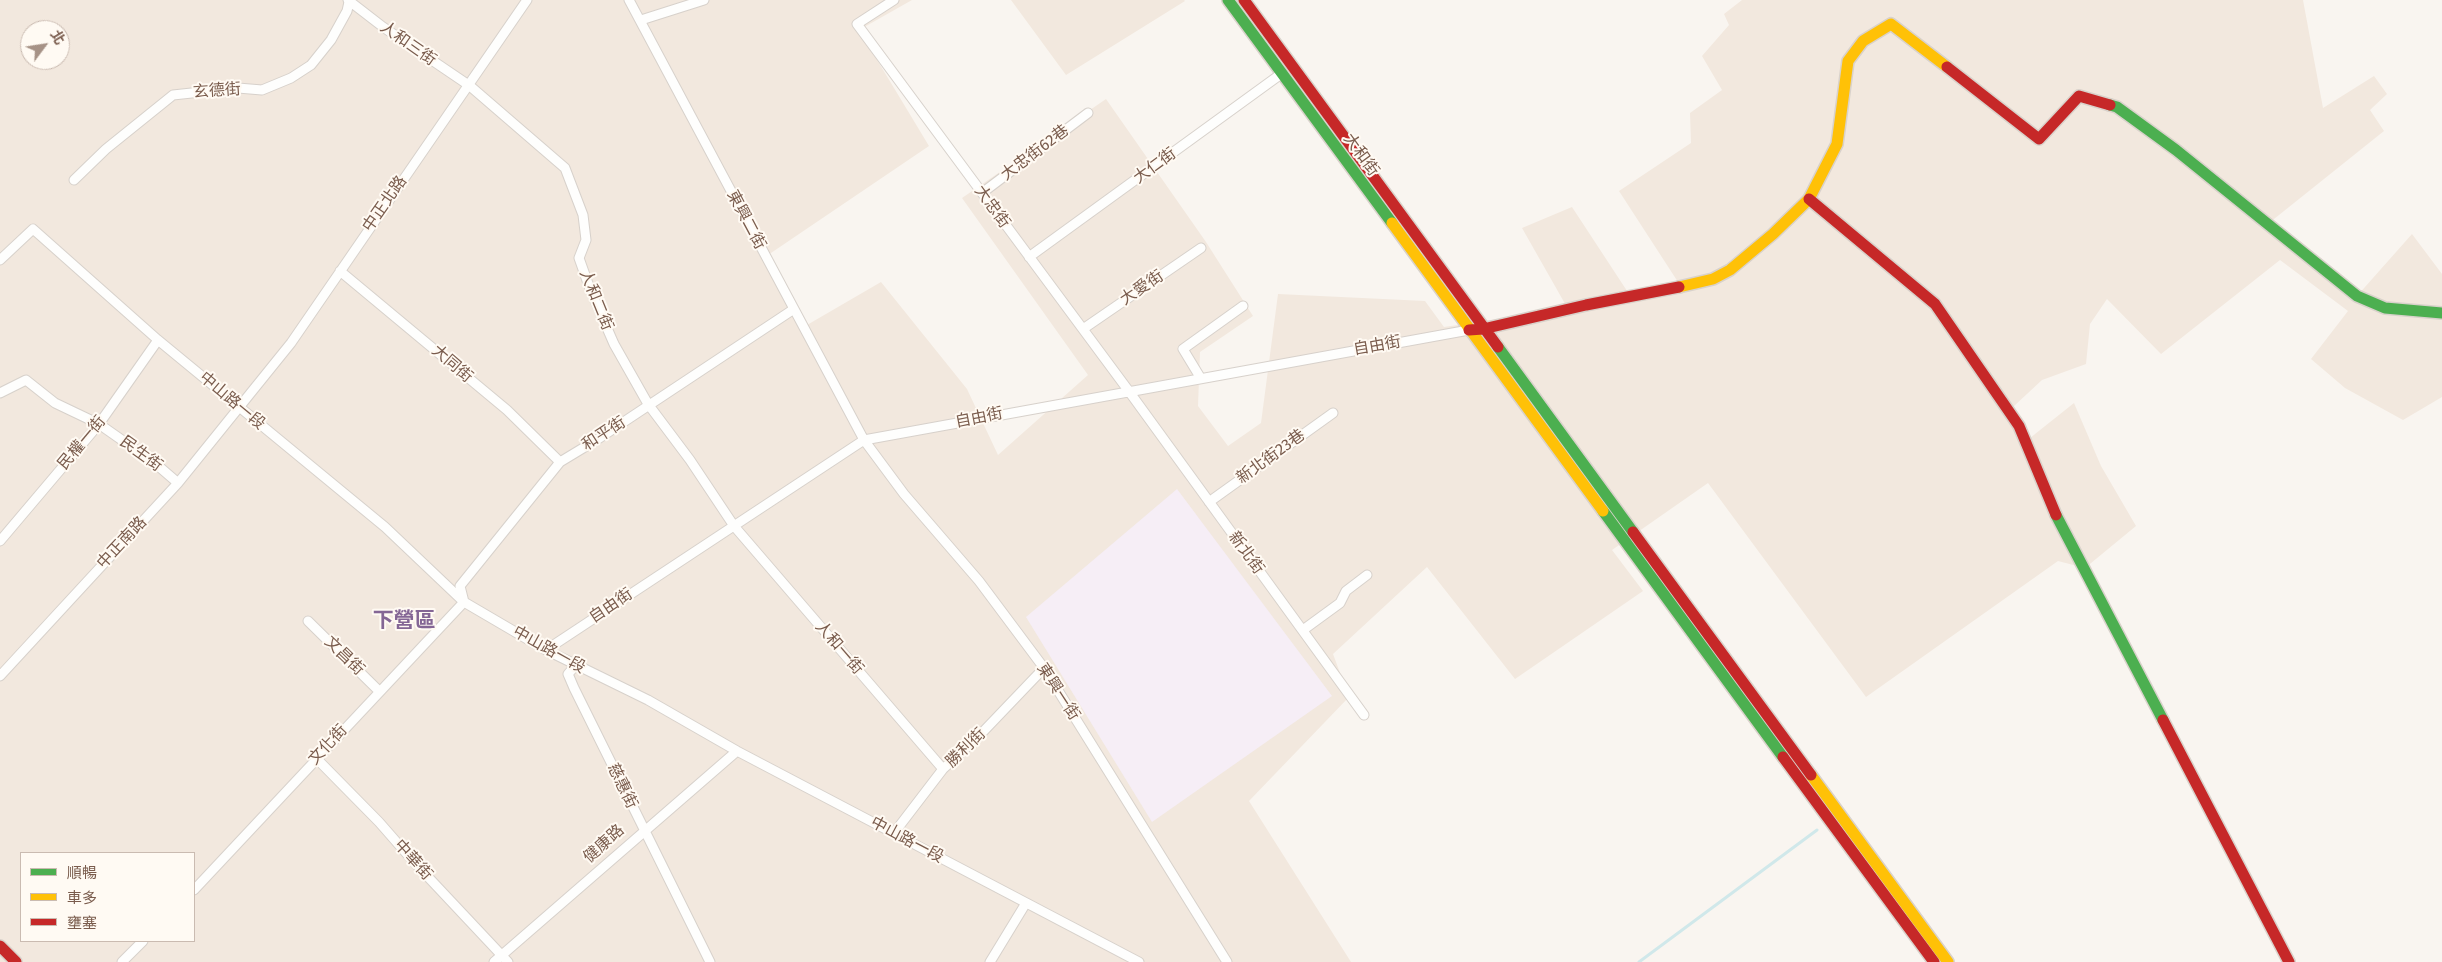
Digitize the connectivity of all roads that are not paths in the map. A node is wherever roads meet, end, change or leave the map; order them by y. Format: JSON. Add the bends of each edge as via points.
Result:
{"nodes":[{"id":1,"x":527,"y":0,"type":"edge"},
{"id":2,"x":629,"y":0,"type":"edge"},
{"id":3,"x":704,"y":0,"type":"edge"},
{"id":4,"x":894,"y":0,"type":"edge"},
{"id":5,"x":1228,"y":0,"type":"edge"},
{"id":6,"x":1244,"y":0,"type":"edge"},
{"id":7,"x":349,"y":1,"type":"edge"},
{"id":8,"x":641,"y":20,"type":"junction"},
{"id":9,"x":1281,"y":74,"type":"junction"},
{"id":10,"x":470,"y":86,"type":"junction"},
{"id":11,"x":1088,"y":113,"type":"dead end"},
{"id":12,"x":74,"y":180,"type":"dead end"},
{"id":13,"x":982,"y":193,"type":"junction"},
{"id":14,"x":1809,"y":199,"type":"junction"},
{"id":15,"x":1201,"y":248,"type":"dead end"},
{"id":16,"x":1029,"y":257,"type":"junction"},
{"id":17,"x":0,"y":260,"type":"edge"},
{"id":18,"x":340,"y":271,"type":"junction"},
{"id":19,"x":1243,"y":306,"type":"dead end"},
{"id":20,"x":794,"y":309,"type":"junction"},
{"id":21,"x":2442,"y":313,"type":"edge"},
{"id":22,"x":1483,"y":328,"type":"junction"},
{"id":23,"x":1083,"y":329,"type":"junction"},
{"id":24,"x":1469,"y":330,"type":"junction"},
{"id":25,"x":158,"y":340,"type":"junction"},
{"id":26,"x":1200,"y":377,"type":"junction"},
{"id":27,"x":1128,"y":390,"type":"junction"},
{"id":28,"x":0,"y":393,"type":"edge"},
{"id":29,"x":648,"y":404,"type":"junction"},
{"id":30,"x":241,"y":407,"type":"junction"},
{"id":31,"x":1332,"y":413,"type":"dead end"},
{"id":32,"x":99,"y":424,"type":"junction"},
{"id":33,"x":864,"y":440,"type":"junction"},
{"id":34,"x":560,"y":462,"type":"junction"},
{"id":35,"x":178,"y":483,"type":"junction"},
{"id":36,"x":1209,"y":502,"type":"junction"},
{"id":37,"x":734,"y":526,"type":"junction"},
{"id":38,"x":0,"y":541,"type":"edge"},
{"id":39,"x":1367,"y":575,"type":"dead end"},
{"id":40,"x":464,"y":602,"type":"junction"},
{"id":41,"x":308,"y":621,"type":"dead end"},
{"id":42,"x":1303,"y":630,"type":"junction"},
{"id":43,"x":546,"y":650,"type":"junction"},
{"id":44,"x":576,"y":666,"type":"junction"},
{"id":45,"x":1044,"y":668,"type":"junction"},
{"id":46,"x":0,"y":676,"type":"edge"},
{"id":47,"x":379,"y":690,"type":"junction"},
{"id":48,"x":1364,"y":715,"type":"dead end"},
{"id":49,"x":737,"y":751,"type":"junction"},
{"id":50,"x":316,"y":758,"type":"junction"},
{"id":51,"x":943,"y":770,"type":"junction"},
{"id":52,"x":644,"y":830,"type":"junction"},
{"id":53,"x":894,"y":833,"type":"junction"},
{"id":54,"x":195,"y":889,"type":"edge"},
{"id":55,"x":1026,"y":903,"type":"junction"},
{"id":56,"x":142,"y":942,"type":"edge"},
{"id":57,"x":0,"y":946,"type":"edge"},
{"id":58,"x":505,"y":959,"type":"edge"},
{"id":59,"x":16,"y":962,"type":"edge"},
{"id":60,"x":122,"y":962,"type":"edge"},
{"id":61,"x":494,"y":962,"type":"edge"},
{"id":62,"x":710,"y":962,"type":"edge"},
{"id":63,"x":990,"y":962,"type":"edge"},
{"id":64,"x":1139,"y":962,"type":"edge"},
{"id":65,"x":1227,"y":962,"type":"edge"},
{"id":66,"x":1934,"y":962,"type":"edge"},
{"id":67,"x":1948,"y":962,"type":"edge"},
{"id":68,"x":2289,"y":962,"type":"edge"}],
"edges":[{"from":1,"to":10,"type":"street","name":"中正北路"},
{"from":2,"to":8,"type":"street","name":"東興二街"},
{"from":3,"to":8,"type":"street"},
{"from":4,"to":13,"type":"street","name":"大忠街","via":[[857,24]]},
{"from":5,"to":9,"type":"main road","name":"大和街"},
{"from":6,"to":22,"type":"main road","name":"大和街"},
{"from":7,"to":10,"type":"street","name":"人和三街"},
{"from":7,"to":12,"type":"street","name":"玄德街","via":[[331,40],[311,65],[262,90],[238,88],[173,95],[106,149]]},
{"from":8,"to":20,"type":"street","name":"東興二街"},
{"from":9,"to":16,"type":"street","name":"大仁街"},
{"from":9,"to":24,"type":"main road","name":"大和街"},
{"from":10,"to":18,"type":"street","name":"中正北路"},
{"from":10,"to":29,"type":"street","name":"人和二街","via":[[565,168],[582,215],[586,240],[579,258],[614,344]]},
{"from":11,"to":13,"type":"street","name":"大忠街62巷"},
{"from":13,"to":16,"type":"street","name":"大忠街"},
{"from":14,"to":21,"type":"main road","via":[[1837,144],[1848,61],[1863,41],[1891,24],[2039,139],[2079,96],[2118,107],[2357,296],[2385,308]]},
{"from":14,"to":22,"type":"main road","via":[[1774,234],[1719,276]]},
{"from":14,"to":68,"type":"main road","via":[[1936,304],[1999,394],[2019,426],[2054,511]]},
{"from":15,"to":23,"type":"street","name":"大愛街"},
{"from":16,"to":23,"type":"street","name":"大忠街"},
{"from":17,"to":25,"type":"street","name":"中山路一段","via":[[33,229]]},
{"from":18,"to":30,"type":"street","name":"中正北路","via":[[311,316]]},
{"from":18,"to":34,"type":"street","name":"大同街","via":[[507,410]]},
{"from":19,"to":26,"type":"street","via":[[1183,349]]},
{"from":20,"to":29,"type":"street","name":"和平街"},
{"from":20,"to":33,"type":"street","name":"東興二街"},
{"from":22,"to":24,"type":"main road"},
{"from":22,"to":67,"type":"main road","name":"大和街"},
{"from":23,"to":27,"type":"street","name":"大忠街"},
{"from":24,"to":26,"type":"street","name":"自由街"},
{"from":24,"to":66,"type":"main road","name":"大和街"},
{"from":25,"to":30,"type":"street","name":"中山路一段"},
{"from":25,"to":32,"type":"street","name":"民權一街"},
{"from":26,"to":27,"type":"street","name":"自由街"},
{"from":27,"to":33,"type":"street","name":"自由街"},
{"from":27,"to":36,"type":"street","name":"新北街"},
{"from":28,"to":32,"type":"street","name":"民生街","via":[[26,380],[55,403]]},
{"from":29,"to":34,"type":"street","name":"和平街"},
{"from":29,"to":37,"type":"street","name":"人和二街"},
{"from":30,"to":35,"type":"street","name":"中正南路"},
{"from":30,"to":40,"type":"street","name":"中山路一段","via":[[385,527]]},
{"from":31,"to":36,"type":"street","name":"新北街23巷"},
{"from":32,"to":35,"type":"street","name":"民生街"},
{"from":32,"to":38,"type":"street","name":"民權一街"},
{"from":33,"to":37,"type":"street","name":"自由街"},
{"from":33,"to":45,"type":"street","name":"東興一街"},
{"from":34,"to":40,"type":"street","name":"和平街","via":[[460,586]]},
{"from":35,"to":46,"type":"street","name":"中正南路"},
{"from":36,"to":42,"type":"street","name":"新北街"},
{"from":37,"to":43,"type":"street","name":"自由街"},
{"from":37,"to":51,"type":"street","name":"人和一街"},
{"from":39,"to":42,"type":"street","via":[[1346,591],[1340,603]]},
{"from":40,"to":43,"type":"street","name":"中山路一段"},
{"from":40,"to":47,"type":"street","name":"文化街"},
{"from":41,"to":47,"type":"street","name":"文昌街"},
{"from":42,"to":48,"type":"street","name":"新北街"},
{"from":43,"to":44,"type":"street","name":"中山路一段"},
{"from":44,"to":49,"type":"street","name":"中山路一段","via":[[648,700]]},
{"from":44,"to":52,"type":"street","name":"慈惠街","via":[[568,674]]},
{"from":45,"to":51,"type":"street","name":"勝利街"},
{"from":45,"to":65,"type":"street","name":"東興一街"},
{"from":47,"to":50,"type":"street","name":"文化街"},
{"from":49,"to":52,"type":"street","name":"健康路"},
{"from":49,"to":53,"type":"street","name":"中山路一段"},
{"from":50,"to":54,"type":"street","name":"文化街"},
{"from":50,"to":58,"type":"street","name":"中華街"},
{"from":51,"to":53,"type":"street","name":"勝利街"},
{"from":52,"to":58,"type":"street","name":"健康路"},
{"from":52,"to":62,"type":"street","name":"慈惠街"},
{"from":53,"to":55,"type":"street","name":"中山路一段"},
{"from":55,"to":63,"type":"street"},
{"from":55,"to":64,"type":"street","name":"中山路一段"},
{"from":56,"to":60,"type":"street"},
{"from":57,"to":59,"type":"main road"},
{"from":58,"to":61,"type":"street","name":"健康路"}]}
